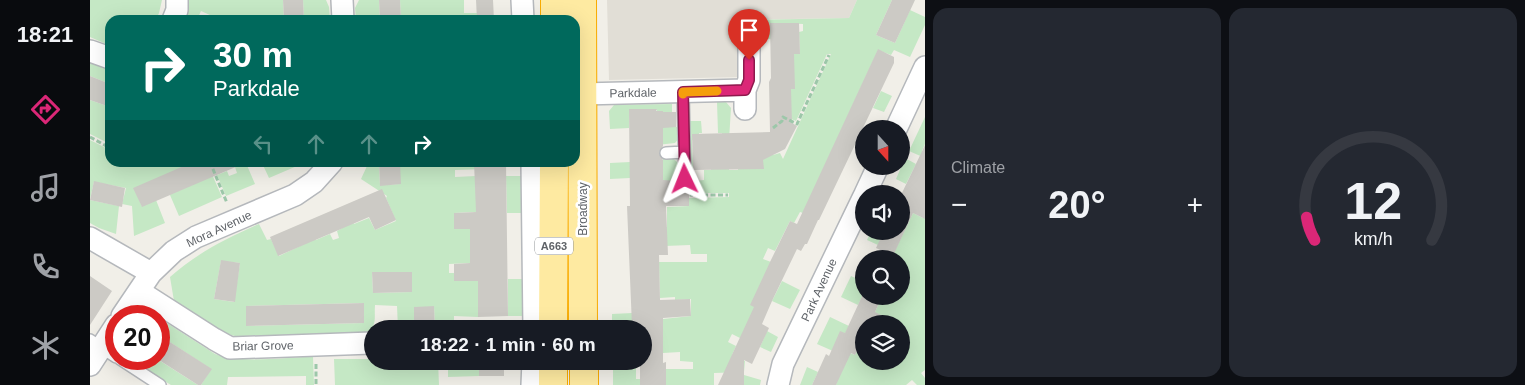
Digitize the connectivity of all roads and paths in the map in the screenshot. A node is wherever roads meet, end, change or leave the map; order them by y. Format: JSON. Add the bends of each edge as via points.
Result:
{"nodes":[{"id":1,"x":177,"y":0,"type":"edge"},
{"id":2,"x":342,"y":0,"type":"edge"},
{"id":3,"x":522,"y":0,"type":"edge"},
{"id":4,"x":555,"y":0,"type":"edge"},
{"id":5,"x":582,"y":0,"type":"edge"},
{"id":6,"x":174,"y":15,"type":"edge"},
{"id":7,"x":343,"y":15,"type":"edge"},
{"id":8,"x":523,"y":15,"type":"edge"},
{"id":9,"x":555,"y":15,"type":"edge"},
{"id":10,"x":749,"y":41,"type":"dead end"},
{"id":11,"x":90,"y":51,"type":"edge"},
{"id":12,"x":829,"y":55,"type":"dead end"},
{"id":13,"x":105,"y":56,"type":"edge"},
{"id":14,"x":925,"y":67,"type":"edge"},
{"id":15,"x":683,"y":92,"type":"junction"},
{"id":16,"x":582,"y":94,"type":"junction"},
{"id":17,"x":900,"y":120,"type":"edge"},
{"id":18,"x":773,"y":128,"type":"dead end"},
{"id":19,"x":90,"y":137,"type":"edge"},
{"id":20,"x":105,"y":145,"type":"edge"},
{"id":21,"x":684,"y":152,"type":"junction"},
{"id":22,"x":666,"y":153,"type":"dead end"},
{"id":23,"x":212,"y":167,"type":"edge"},
{"id":24,"x":328,"y":167,"type":"edge"},
{"id":25,"x":532,"y":167,"type":"edge"},
{"id":26,"x":554,"y":167,"type":"edge"},
{"id":27,"x":685,"y":179,"type":"joint"},
{"id":28,"x":728,"y":195,"type":"dead end"},
{"id":29,"x":855,"y":214,"type":"edge"},
{"id":30,"x":234,"y":221,"type":"junction"},
{"id":31,"x":90,"y":238,"type":"edge"},
{"id":32,"x":151,"y":273,"type":"junction"},
{"id":33,"x":139,"y":291,"type":"junction"},
{"id":34,"x":129,"y":305,"type":"edge"},
{"id":35,"x":534,"y":320,"type":"edge"},
{"id":36,"x":553,"y":320,"type":"edge"},
{"id":37,"x":583,"y":320,"type":"edge"},
{"id":38,"x":364,"y":343,"type":"edge"},
{"id":39,"x":316,"y":362,"type":"dead end"},
{"id":40,"x":137,"y":370,"type":"edge"},
{"id":41,"x":533,"y":370,"type":"edge"},
{"id":42,"x":553,"y":370,"type":"edge"},
{"id":43,"x":584,"y":370,"type":"edge"},
{"id":44,"x":160,"y":385,"type":"edge"},
{"id":45,"x":316,"y":385,"type":"edge"},
{"id":46,"x":532,"y":385,"type":"edge"},
{"id":47,"x":553,"y":385,"type":"edge"},
{"id":48,"x":584,"y":385,"type":"edge"},
{"id":49,"x":778,"y":385,"type":"edge"}],
"edges":[{"from":1,"to":6,"type":"street"},
{"from":2,"to":7,"type":"street"},
{"from":3,"to":8,"type":"street"},
{"from":4,"to":9,"type":"highway"},
{"from":5,"to":16,"type":"highway","name":"Broadway","number":"A663"},
{"from":10,"to":15,"type":"street","name":"Parkdale","via":[[749,80],[745,100]]},
{"from":11,"to":13,"type":"street"},
{"from":12,"to":18,"type":"path","via":[[797,124],[783,117]]},
{"from":14,"to":17,"type":"street"},
{"from":15,"to":16,"type":"street","name":"Parkdale"},
{"from":15,"to":21,"type":"lane"},
{"from":16,"to":37,"type":"highway","name":"Broadway","number":"A663"},
{"from":19,"to":20,"type":"path"},
{"from":21,"to":22,"type":"lane"},
{"from":21,"to":27,"type":"lane"},
{"from":23,"to":30,"type":"path"},
{"from":24,"to":30,"type":"street","name":"Mora Avenue","via":[[314,182],[295,195]]},
{"from":25,"to":35,"type":"street"},
{"from":26,"to":36,"type":"highway","number":"A663"},
{"from":27,"to":28,"type":"path","via":[[691,179],[691,195]]},
{"from":29,"to":49,"type":"street","name":"Park Avenue","via":[[783,364]]},
{"from":30,"to":32,"type":"street","name":"Mora Avenue","via":[[174,251]]},
{"from":31,"to":32,"type":"street"},
{"from":32,"to":33,"type":"street","name":"Mora Avenue"},
{"from":33,"to":34,"type":"street","name":"Mora Avenue"},
{"from":33,"to":38,"type":"street","name":"Briar Grove","via":[[230,348]]},
{"from":39,"to":45,"type":"path"},
{"from":40,"to":44,"type":"lane"},
{"from":41,"to":46,"type":"street"},
{"from":42,"to":47,"type":"highway"},
{"from":43,"to":48,"type":"highway"}]}
